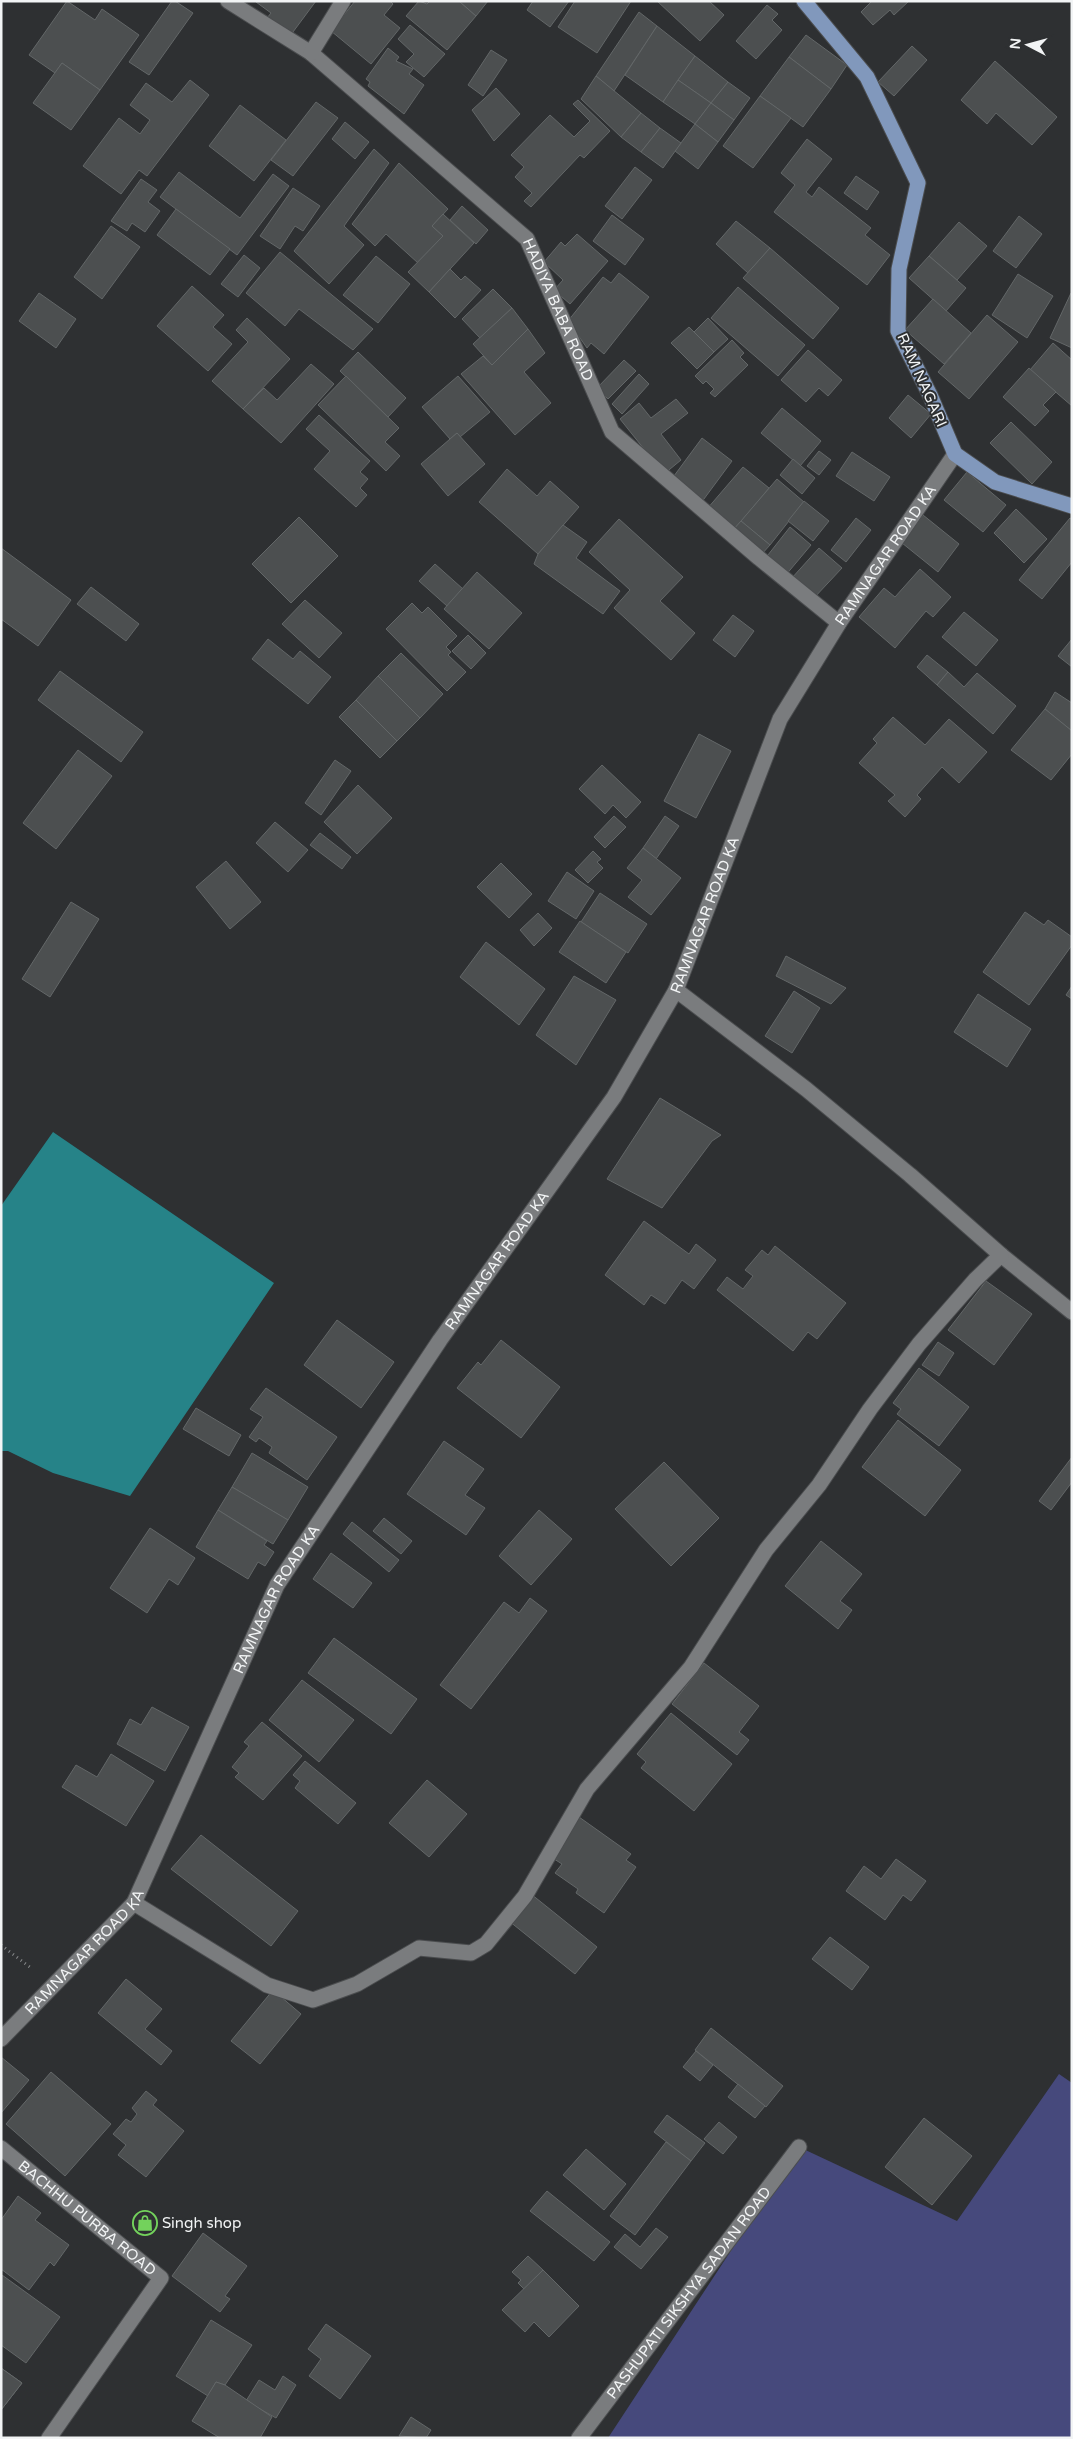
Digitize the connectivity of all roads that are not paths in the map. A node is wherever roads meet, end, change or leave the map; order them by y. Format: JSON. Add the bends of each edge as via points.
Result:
{"nodes":[{"id":1,"x":228,"y":1,"type":"edge"},
{"id":2,"x":343,"y":1,"type":"edge"},
{"id":3,"x":804,"y":1,"type":"edge"},
{"id":4,"x":311,"y":53,"type":"junction"},
{"id":5,"x":954,"y":454,"type":"junction"},
{"id":6,"x":1072,"y":506,"type":"edge"},
{"id":7,"x":839,"y":624,"type":"junction"},
{"id":8,"x":676,"y":990,"type":"junction"},
{"id":9,"x":1002,"y":1255,"type":"junction"},
{"id":10,"x":1072,"y":1312,"type":"edge"},
{"id":11,"x":134,"y":1903,"type":"junction"},
{"id":12,"x":1,"y":2039,"type":"edge"},
{"id":13,"x":1,"y":2148,"type":"edge"},
{"id":14,"x":799,"y":2148,"type":"dead end"},
{"id":15,"x":49,"y":2438,"type":"edge"},
{"id":16,"x":579,"y":2438,"type":"edge"}],
"edges":[{"from":1,"to":4,"type":"street","name":"HADIYA BABA ROAD"},
{"from":2,"to":4,"type":"street"},
{"from":3,"to":5,"type":"main road","name":"RAM NAGARI","via":[[867,76],[918,183],[899,269],[898,331],[930,395]]},
{"from":4,"to":7,"type":"street","name":"HADIYA BABA ROAD","via":[[527,239],[612,432]]},
{"from":5,"to":6,"type":"main road","via":[[995,482]]},
{"from":5,"to":7,"type":"street","name":"RAMNAGAR ROAD KA"},
{"from":7,"to":8,"type":"street","name":"RAMNAGAR ROAD KA","via":[[780,719]]},
{"from":8,"to":9,"type":"street","via":[[806,1089]]},
{"from":8,"to":11,"type":"street","name":"RAMNAGAR ROAD KA","via":[[614,1097],[440,1340],[277,1585]]},
{"from":9,"to":10,"type":"street"},
{"from":9,"to":11,"type":"street","via":[[919,1344],[870,1409],[819,1485],[766,1550],[691,1668],[587,1789],[525,1896],[486,1944],[471,1953],[419,1948],[357,1984],[313,2000],[267,1985]]},
{"from":11,"to":12,"type":"street","name":"RAMNAGAR ROAD KA"},
{"from":13,"to":15,"type":"street","name":"BACHHU PURBA ROAD","via":[[161,2278]]},
{"from":14,"to":16,"type":"street","name":"PASHUPATI SIKSHYA SADAN ROAD"}]}
